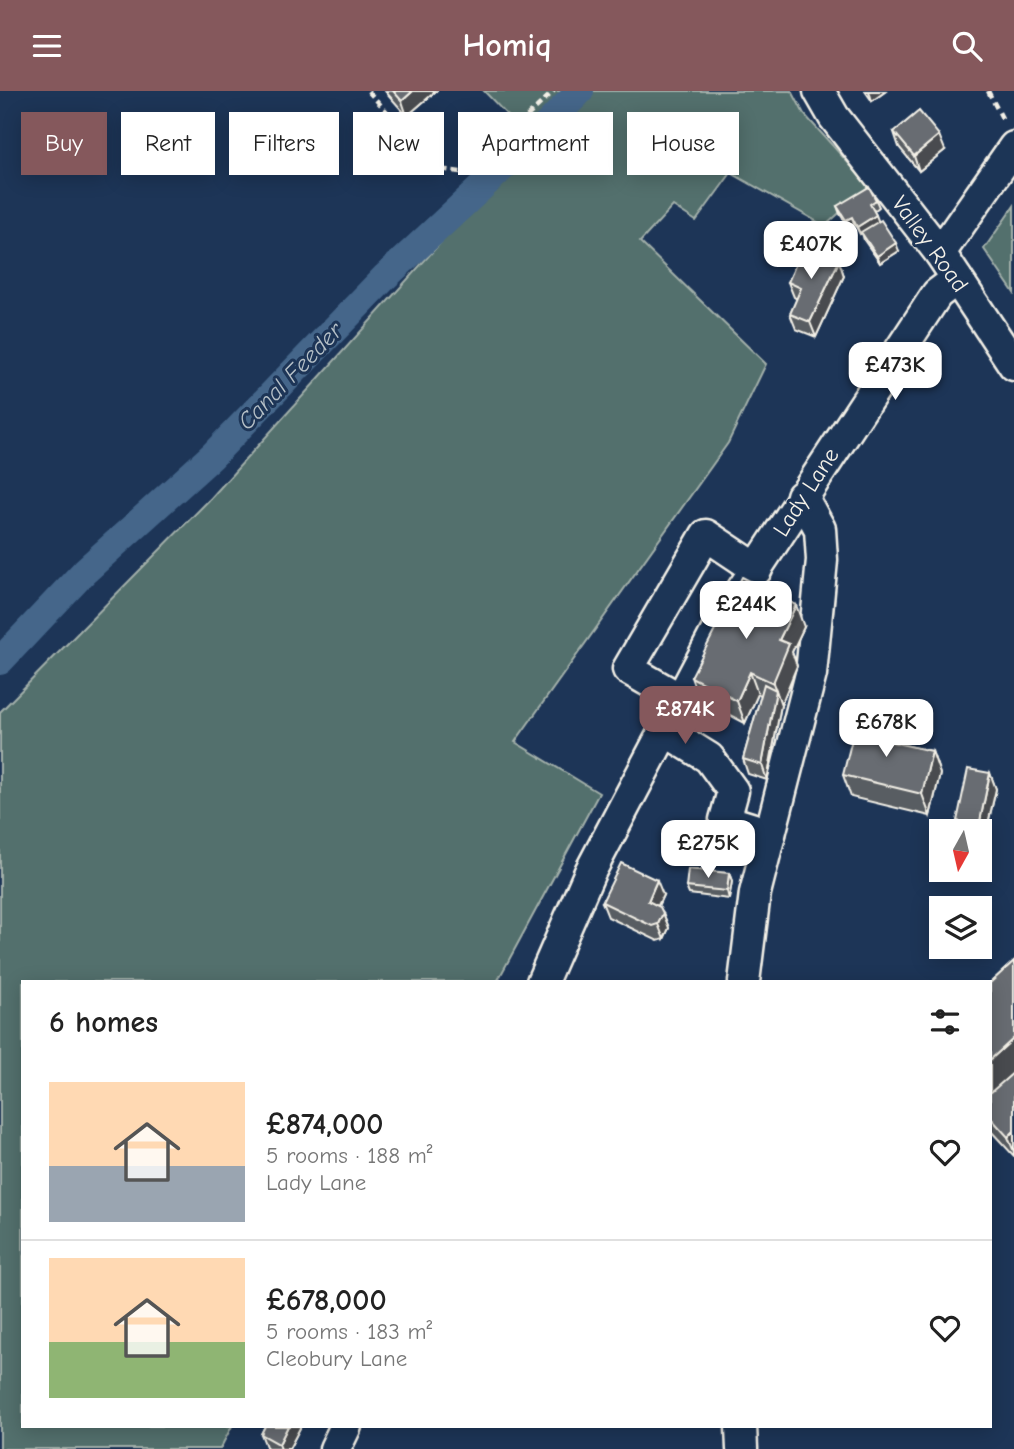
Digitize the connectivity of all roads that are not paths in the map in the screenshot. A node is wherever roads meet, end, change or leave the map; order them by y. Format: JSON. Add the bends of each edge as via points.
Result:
{"nodes":[{"id":1,"x":820,"y":91,"type":"edge"},
{"id":2,"x":1011,"y":140,"type":"edge"},
{"id":3,"x":940,"y":253,"type":"junction"},
{"id":4,"x":957,"y":279,"type":"junction"},
{"id":5,"x":1014,"y":365,"type":"edge"},
{"id":6,"x":802,"y":496,"type":"junction"},
{"id":7,"x":757,"y":569,"type":"junction"},
{"id":8,"x":680,"y":699,"type":"junction"},
{"id":9,"x":664,"y":730,"type":"junction"},
{"id":10,"x":771,"y":834,"type":"junction"},
{"id":11,"x":543,"y":980,"type":"edge"},
{"id":12,"x":744,"y":980,"type":"edge"},
{"id":13,"x":741,"y":1428,"type":"edge"},
{"id":14,"x":742,"y":1449,"type":"edge"}],
"edges":[{"from":1,"to":3,"type":"street","name":"Valley Road","via":[[834,117]]},
{"from":2,"to":3,"type":"street"},
{"from":3,"to":4,"type":"street","name":"Valley Road"},
{"from":4,"to":5,"type":"street","name":"Valley Road"},
{"from":4,"to":6,"type":"street","name":"Lady Lane","via":[[937,294]]},
{"from":6,"to":7,"type":"street","name":"Lady Lane"},
{"from":6,"to":10,"type":"street","via":[[820,529],[822,560],[811,674]]},
{"from":7,"to":8,"type":"street","name":"Lady Lane","via":[[723,619]]},
{"from":7,"to":8,"type":"street","via":[[706,535],[647,633],[628,669]]},
{"from":8,"to":9,"type":"street","name":"Lady Lane"},
{"from":9,"to":10,"type":"street","via":[[709,758],[733,791],[725,820]]},
{"from":9,"to":11,"type":"street","name":"Lady Lane","via":[[590,872]]},
{"from":10,"to":12,"type":"street","via":[[755,893]]},
{"from":13,"to":14,"type":"street"}]}
